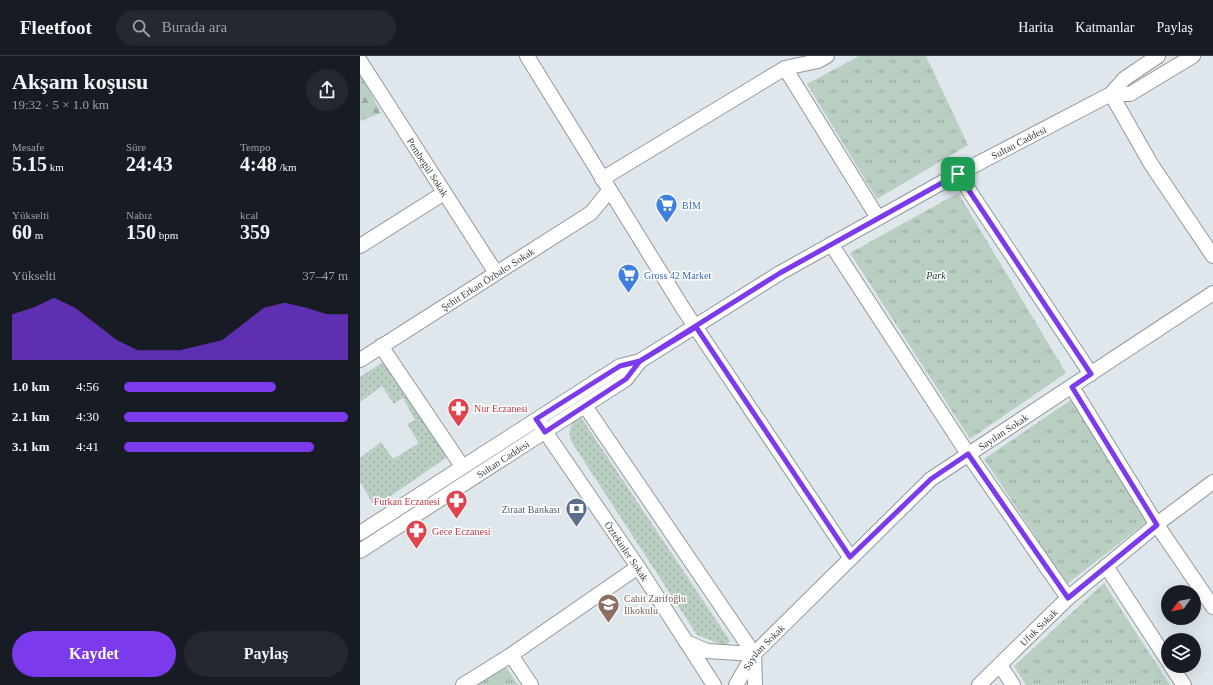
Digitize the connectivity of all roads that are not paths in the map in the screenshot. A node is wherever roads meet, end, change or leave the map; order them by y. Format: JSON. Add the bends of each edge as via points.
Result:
{"nodes":[{"id":1,"x":369,"y":56,"type":"edge"},
{"id":2,"x":527,"y":56,"type":"edge"},
{"id":3,"x":1193,"y":56,"type":"edge"},
{"id":4,"x":1155,"y":57,"type":"edge"},
{"id":5,"x":820,"y":58,"type":"edge"},
{"id":6,"x":360,"y":62,"type":"edge"},
{"id":7,"x":785,"y":68,"type":"junction"},
{"id":8,"x":1111,"y":94,"type":"junction"},
{"id":9,"x":958,"y":174,"type":"junction"},
{"id":10,"x":602,"y":179,"type":"junction"},
{"id":11,"x":609,"y":191,"type":"junction"},
{"id":12,"x":444,"y":192,"type":"junction"},
{"id":13,"x":878,"y":218,"type":"junction"},
{"id":14,"x":831,"y":244,"type":"junction"},
{"id":15,"x":360,"y":246,"type":"edge"},
{"id":16,"x":1213,"y":256,"type":"edge"},
{"id":17,"x":496,"y":273,"type":"junction"},
{"id":18,"x":1212,"y":293,"type":"edge"},
{"id":19,"x":696,"y":327,"type":"junction"},
{"id":20,"x":381,"y":346,"type":"junction"},
{"id":21,"x":360,"y":360,"type":"edge"},
{"id":22,"x":640,"y":361,"type":"junction"},
{"id":23,"x":1091,"y":374,"type":"junction"},
{"id":24,"x":1072,"y":387,"type":"junction"},
{"id":25,"x":585,"y":406,"type":"junction"},
{"id":26,"x":536,"y":419,"type":"junction"},
{"id":27,"x":545,"y":432,"type":"junction"},
{"id":28,"x":968,"y":454,"type":"junction"},
{"id":29,"x":462,"y":466,"type":"junction"},
{"id":30,"x":1213,"y":482,"type":"edge"},
{"id":31,"x":1157,"y":525,"type":"junction"},
{"id":32,"x":360,"y":533,"type":"edge"},
{"id":33,"x":360,"y":551,"type":"edge"},
{"id":34,"x":850,"y":557,"type":"junction"},
{"id":35,"x":1106,"y":566,"type":"junction"},
{"id":36,"x":638,"y":567,"type":"junction"},
{"id":37,"x":1068,"y":598,"type":"junction"},
{"id":38,"x":1213,"y":607,"type":"edge"},
{"id":39,"x":686,"y":642,"type":"junction"},
{"id":40,"x":1161,"y":650,"type":"edge"},
{"id":41,"x":754,"y":654,"type":"junction"},
{"id":42,"x":511,"y":655,"type":"junction"},
{"id":43,"x":1000,"y":666,"type":"junction"},
{"id":44,"x":1176,"y":673,"type":"edge"},
{"id":45,"x":463,"y":685,"type":"edge"},
{"id":46,"x":531,"y":685,"type":"edge"},
{"id":47,"x":714,"y":685,"type":"edge"},
{"id":48,"x":736,"y":685,"type":"edge"},
{"id":49,"x":755,"y":685,"type":"edge"},
{"id":50,"x":979,"y":685,"type":"edge"},
{"id":51,"x":1012,"y":685,"type":"edge"},
{"id":52,"x":1184,"y":685,"type":"edge"}],
"edges":[{"from":1,"to":6,"type":"street"},
{"from":2,"to":10,"type":"street"},
{"from":3,"to":8,"type":"street","name":"Sultan Caddesi","via":[[1130,94]]},
{"from":4,"to":8,"type":"street","via":[[1124,79]]},
{"from":5,"to":7,"type":"street"},
{"from":6,"to":12,"type":"street","name":"Pembegül Sokak"},
{"from":7,"to":10,"type":"street"},
{"from":7,"to":13,"type":"street"},
{"from":8,"to":9,"type":"street","name":"Sultan Caddesi"},
{"from":8,"to":16,"type":"street","via":[[1151,164]]},
{"from":9,"to":13,"type":"street","name":"Sultan Caddesi"},
{"from":9,"to":23,"type":"street"},
{"from":10,"to":11,"type":"street"},
{"from":11,"to":17,"type":"street","name":"Şehit Erkan Özbalcı Sokak","via":[[591,213]]},
{"from":11,"to":19,"type":"street"},
{"from":12,"to":15,"type":"street"},
{"from":12,"to":17,"type":"street","name":"Pembegül Sokak"},
{"from":13,"to":14,"type":"street","name":"Sultan Caddesi"},
{"from":14,"to":19,"type":"street","name":"Sultan Caddesi","via":[[780,273]]},
{"from":14,"to":28,"type":"street"},
{"from":17,"to":20,"type":"street","name":"Şehit Erkan Özbalcı Sokak"},
{"from":18,"to":23,"type":"street","name":"Sayılan Sokak"},
{"from":19,"to":22,"type":"street","name":"Sultan Caddesi"},
{"from":19,"to":34,"type":"street"},
{"from":20,"to":21,"type":"street","name":"Şehit Erkan Özbalcı Sokak"},
{"from":20,"to":29,"type":"street"},
{"from":22,"to":25,"type":"street","name":"Sultan Caddesi","via":[[626,379]]},
{"from":22,"to":26,"type":"street","name":"Sultan Caddesi","via":[[620,366]]},
{"from":23,"to":24,"type":"street","name":"Sayılan Sokak"},
{"from":24,"to":28,"type":"street","name":"Sayılan Sokak"},
{"from":24,"to":31,"type":"street"},
{"from":25,"to":27,"type":"street","name":"Sultan Caddesi"},
{"from":25,"to":41,"type":"street"},
{"from":26,"to":27,"type":"street","name":"Öztekinler Sokak"},
{"from":26,"to":29,"type":"street","name":"Sultan Caddesi"},
{"from":27,"to":33,"type":"street","name":"Sultan Caddesi"},
{"from":27,"to":36,"type":"street","name":"Öztekinler Sokak"},
{"from":28,"to":34,"type":"street","name":"Sayılan Sokak","via":[[931,479]]},
{"from":28,"to":37,"type":"street"},
{"from":29,"to":32,"type":"street","name":"Sultan Caddesi"},
{"from":30,"to":31,"type":"street","name":"Ufuk Sokak"},
{"from":31,"to":35,"type":"street","name":"Ufuk Sokak"},
{"from":31,"to":38,"type":"street"},
{"from":34,"to":41,"type":"street","name":"Sayılan Sokak"},
{"from":35,"to":37,"type":"street","name":"Ufuk Sokak"},
{"from":35,"to":40,"type":"street"},
{"from":36,"to":39,"type":"street","name":"Öztekinler Sokak"},
{"from":36,"to":42,"type":"street"},
{"from":37,"to":43,"type":"street","name":"Ufuk Sokak"},
{"from":39,"to":41,"type":"street","via":[[707,651]]},
{"from":39,"to":47,"type":"street","name":"Öztekinler Sokak"},
{"from":41,"to":48,"type":"street","name":"Sayılan Sokak"},
{"from":41,"to":49,"type":"street"},
{"from":42,"to":45,"type":"street"},
{"from":42,"to":46,"type":"street"},
{"from":43,"to":50,"type":"street","name":"Ufuk Sokak"},
{"from":43,"to":51,"type":"street"},
{"from":44,"to":52,"type":"street"}]}
